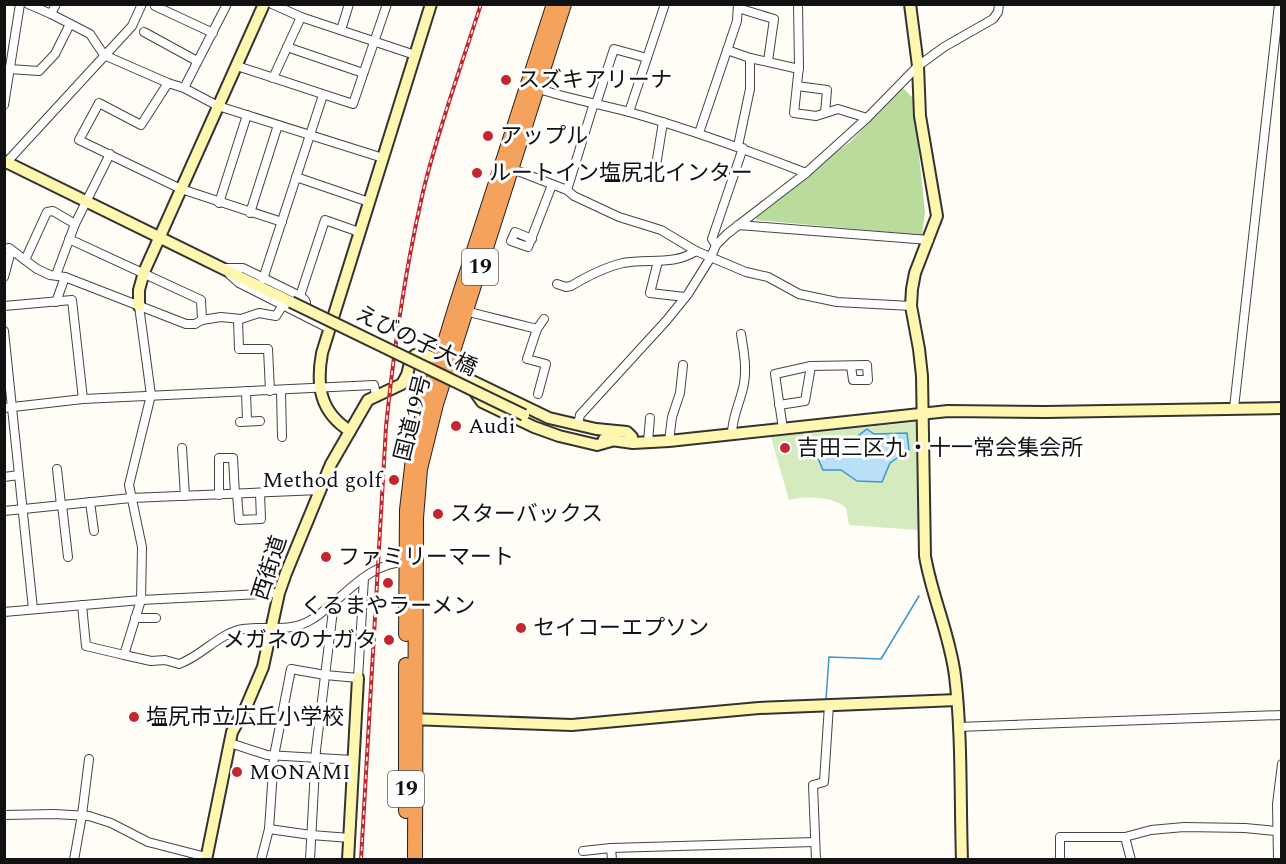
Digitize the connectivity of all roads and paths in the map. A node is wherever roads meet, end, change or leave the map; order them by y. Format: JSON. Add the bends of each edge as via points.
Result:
{"nodes":[{"id":1,"x":20,"y":4,"type":"edge"},
{"id":2,"x":28,"y":4,"type":"edge"},
{"id":3,"x":56,"y":4,"type":"edge"},
{"id":4,"x":142,"y":4,"type":"edge"},
{"id":5,"x":227,"y":4,"type":"edge"},
{"id":6,"x":264,"y":4,"type":"edge"},
{"id":7,"x":272,"y":4,"type":"edge"},
{"id":8,"x":349,"y":4,"type":"edge"},
{"id":9,"x":387,"y":4,"type":"edge"},
{"id":10,"x":431,"y":4,"type":"edge"},
{"id":11,"x":554,"y":4,"type":"edge"},
{"id":12,"x":564,"y":4,"type":"edge"},
{"id":13,"x":665,"y":4,"type":"edge"},
{"id":14,"x":798,"y":4,"type":"edge"},
{"id":15,"x":910,"y":4,"type":"edge"},
{"id":16,"x":999,"y":4,"type":"edge"},
{"id":17,"x":1280,"y":4,"type":"edge"},
{"id":18,"x":155,"y":6,"type":"dead end"},
{"id":19,"x":738,"y":7,"type":"edge"},
{"id":20,"x":51,"y":14,"type":"junction"},
{"id":21,"x":301,"y":17,"type":"junction"},
{"id":22,"x":70,"y":24,"type":"junction"},
{"id":23,"x":341,"y":30,"type":"junction"},
{"id":24,"x":144,"y":32,"type":"dead end"},
{"id":25,"x":213,"y":33,"type":"junction"},
{"id":26,"x":374,"y":42,"type":"junction"},
{"id":27,"x":287,"y":47,"type":"junction"},
{"id":28,"x":726,"y":50,"type":"junction"},
{"id":29,"x":104,"y":55,"type":"junction"},
{"id":30,"x":415,"y":55,"type":"junction"},
{"id":31,"x":647,"y":58,"type":"junction"},
{"id":32,"x":750,"y":58,"type":"junction"},
{"id":33,"x":197,"y":61,"type":"junction"},
{"id":34,"x":768,"y":61,"type":"junction"},
{"id":35,"x":237,"y":66,"type":"junction"},
{"id":36,"x":918,"y":66,"type":"junction"},
{"id":37,"x":9,"y":69,"type":"junction"},
{"id":38,"x":799,"y":69,"type":"junction"},
{"id":39,"x":363,"y":73,"type":"junction"},
{"id":40,"x":273,"y":78,"type":"junction"},
{"id":41,"x":168,"y":83,"type":"junction"},
{"id":42,"x":798,"y":86,"type":"junction"},
{"id":43,"x":184,"y":88,"type":"junction"},
{"id":44,"x":532,"y":88,"type":"junction"},
{"id":45,"x":323,"y":95,"type":"junction"},
{"id":46,"x":5,"y":102,"type":"edge"},
{"id":47,"x":595,"y":103,"type":"junction"},
{"id":48,"x":218,"y":106,"type":"junction"},
{"id":49,"x":629,"y":112,"type":"junction"},
{"id":50,"x":825,"y":113,"type":"junction"},
{"id":51,"x":247,"y":115,"type":"junction"},
{"id":52,"x":867,"y":118,"type":"junction"},
{"id":53,"x":663,"y":122,"type":"junction"},
{"id":54,"x":278,"y":125,"type":"junction"},
{"id":55,"x":699,"y":133,"type":"junction"},
{"id":56,"x":309,"y":135,"type":"junction"},
{"id":57,"x":740,"y":147,"type":"junction"},
{"id":58,"x":110,"y":154,"type":"junction"},
{"id":59,"x":383,"y":158,"type":"junction"},
{"id":60,"x":6,"y":162,"type":"edge"},
{"id":61,"x":507,"y":167,"type":"junction"},
{"id":62,"x":806,"y":173,"type":"junction"},
{"id":63,"x":296,"y":177,"type":"junction"},
{"id":64,"x":654,"y":178,"type":"dead end"},
{"id":65,"x":552,"y":185,"type":"junction"},
{"id":66,"x":181,"y":189,"type":"junction"},
{"id":67,"x":567,"y":190,"type":"junction"},
{"id":68,"x":87,"y":201,"type":"junction"},
{"id":69,"x":369,"y":202,"type":"junction"},
{"id":70,"x":219,"y":203,"type":"junction"},
{"id":71,"x":250,"y":213,"type":"junction"},
{"id":72,"x":282,"y":222,"type":"junction"},
{"id":73,"x":75,"y":224,"type":"junction"},
{"id":74,"x":738,"y":225,"type":"junction"},
{"id":75,"x":359,"y":232,"type":"junction"},
{"id":76,"x":160,"y":236,"type":"junction"},
{"id":77,"x":69,"y":239,"type":"junction"},
{"id":78,"x":532,"y":239,"type":"dead end"},
{"id":79,"x":928,"y":240,"type":"junction"},
{"id":80,"x":716,"y":245,"type":"junction"},
{"id":81,"x":8,"y":250,"type":"edge"},
{"id":82,"x":696,"y":251,"type":"junction"},
{"id":83,"x":711,"y":257,"type":"junction"},
{"id":84,"x":25,"y":260,"type":"junction"},
{"id":85,"x":658,"y":261,"type":"junction"},
{"id":86,"x":223,"y":268,"type":"junction"},
{"id":87,"x":144,"y":272,"type":"junction"},
{"id":88,"x":60,"y":276,"type":"junction"},
{"id":89,"x":4,"y":277,"type":"edge"},
{"id":90,"x":263,"y":279,"type":"junction"},
{"id":91,"x":557,"y":284,"type":"dead end"},
{"id":92,"x":685,"y":297,"type":"junction"},
{"id":93,"x":291,"y":301,"type":"junction"},
{"id":94,"x":57,"y":302,"type":"junction"},
{"id":95,"x":4,"y":306,"type":"edge"},
{"id":96,"x":139,"y":306,"type":"junction"},
{"id":97,"x":911,"y":306,"type":"junction"},
{"id":98,"x":465,"y":311,"type":"junction"},
{"id":99,"x":304,"y":316,"type":"junction"},
{"id":100,"x":238,"y":319,"type":"junction"},
{"id":101,"x":544,"y":319,"type":"dead end"},
{"id":102,"x":202,"y":320,"type":"junction"},
{"id":103,"x":328,"y":328,"type":"junction"},
{"id":104,"x":537,"y":329,"type":"junction"},
{"id":105,"x":4,"y":331,"type":"edge"},
{"id":106,"x":741,"y":333,"type":"dead end"},
{"id":107,"x":444,"y":362,"type":"junction"},
{"id":108,"x":683,"y":365,"type":"dead end"},
{"id":109,"x":811,"y":366,"type":"junction"},
{"id":110,"x":851,"y":366,"type":"dead end"},
{"id":111,"x":467,"y":379,"type":"junction"},
{"id":112,"x":320,"y":388,"type":"junction"},
{"id":113,"x":281,"y":390,"type":"junction"},
{"id":114,"x":246,"y":391,"type":"junction"},
{"id":115,"x":270,"y":391,"type":"junction"},
{"id":116,"x":538,"y":394,"type":"dead end"},
{"id":117,"x":151,"y":395,"type":"junction"},
{"id":118,"x":376,"y":395,"type":"junction"},
{"id":119,"x":83,"y":399,"type":"junction"},
{"id":120,"x":779,"y":405,"type":"junction"},
{"id":121,"x":9,"y":408,"type":"edge"},
{"id":122,"x":1234,"y":408,"type":"junction"},
{"id":123,"x":1281,"y":408,"type":"edge"},
{"id":124,"x":923,"y":414,"type":"junction"},
{"id":125,"x":650,"y":418,"type":"dead end"},
{"id":126,"x":260,"y":421,"type":"dead end"},
{"id":127,"x":578,"y":424,"type":"junction"},
{"id":128,"x":783,"y":429,"type":"junction"},
{"id":129,"x":350,"y":431,"type":"junction"},
{"id":130,"x":732,"y":434,"type":"junction"},
{"id":131,"x":282,"y":437,"type":"dead end"},
{"id":132,"x":611,"y":441,"type":"junction"},
{"id":133,"x":669,"y":441,"type":"junction"},
{"id":134,"x":648,"y":442,"type":"junction"},
{"id":135,"x":633,"y":443,"type":"junction"},
{"id":136,"x":182,"y":448,"type":"dead end"},
{"id":137,"x":57,"y":469,"type":"dead end"},
{"id":138,"x":19,"y":475,"type":"junction"},
{"id":139,"x":4,"y":477,"type":"edge"},
{"id":140,"x":320,"y":490,"type":"junction"},
{"id":141,"x":260,"y":493,"type":"junction"},
{"id":142,"x":236,"y":494,"type":"junction"},
{"id":143,"x":219,"y":495,"type":"junction"},
{"id":144,"x":185,"y":496,"type":"junction"},
{"id":145,"x":131,"y":498,"type":"junction"},
{"id":146,"x":90,"y":502,"type":"junction"},
{"id":147,"x":61,"y":505,"type":"junction"},
{"id":148,"x":22,"y":509,"type":"junction"},
{"id":149,"x":4,"y":511,"type":"edge"},
{"id":150,"x":93,"y":531,"type":"dead end"},
{"id":151,"x":68,"y":557,"type":"dead end"},
{"id":152,"x":406,"y":562,"type":"junction"},
{"id":153,"x":364,"y":578,"type":"junction"},
{"id":154,"x":279,"y":593,"type":"junction"},
{"id":155,"x":141,"y":600,"type":"junction"},
{"id":156,"x":334,"y":602,"type":"junction"},
{"id":157,"x":82,"y":605,"type":"junction"},
{"id":158,"x":33,"y":609,"type":"junction"},
{"id":159,"x":4,"y":612,"type":"edge"},
{"id":160,"x":135,"y":618,"type":"junction"},
{"id":161,"x":156,"y":618,"type":"dead end"},
{"id":162,"x":272,"y":629,"type":"junction"},
{"id":163,"x":124,"y":655,"type":"junction"},
{"id":164,"x":325,"y":675,"type":"junction"},
{"id":165,"x":358,"y":678,"type":"junction"},
{"id":166,"x":957,"y":700,"type":"junction"},
{"id":167,"x":829,"y":705,"type":"junction"},
{"id":168,"x":1281,"y":715,"type":"edge"},
{"id":169,"x":411,"y":719,"type":"junction"},
{"id":170,"x":958,"y":727,"type":"junction"},
{"id":171,"x":230,"y":743,"type":"junction"},
{"id":172,"x":274,"y":756,"type":"junction"},
{"id":173,"x":316,"y":758,"type":"junction"},
{"id":174,"x":89,"y":759,"type":"dead end"},
{"id":175,"x":353,"y":760,"type":"junction"},
{"id":176,"x":1281,"y":764,"type":"edge"},
{"id":177,"x":4,"y":815,"type":"edge"},
{"id":178,"x":82,"y":815,"type":"junction"},
{"id":179,"x":269,"y":829,"type":"junction"},
{"id":180,"x":1276,"y":831,"type":"junction"},
{"id":181,"x":311,"y":835,"type":"junction"},
{"id":182,"x":1125,"y":837,"type":"junction"},
{"id":183,"x":350,"y":838,"type":"junction"},
{"id":184,"x":1280,"y":840,"type":"edge"},
{"id":185,"x":815,"y":842,"type":"junction"},
{"id":186,"x":611,"y":848,"type":"junction"},
{"id":187,"x":583,"y":851,"type":"dead end"},
{"id":188,"x":206,"y":858,"type":"edge"},
{"id":189,"x":74,"y":860,"type":"edge"},
{"id":190,"x":261,"y":860,"type":"edge"},
{"id":191,"x":310,"y":860,"type":"edge"},
{"id":192,"x":348,"y":860,"type":"edge"},
{"id":193,"x":405,"y":860,"type":"edge"},
{"id":194,"x":415,"y":860,"type":"edge"},
{"id":195,"x":612,"y":860,"type":"edge"},
{"id":196,"x":816,"y":860,"type":"edge"},
{"id":197,"x":962,"y":860,"type":"edge"},
{"id":198,"x":1060,"y":860,"type":"edge"},
{"id":199,"x":1131,"y":860,"type":"edge"},
{"id":200,"x":1278,"y":860,"type":"edge"}],
"edges":[{"from":1,"to":37,"type":"street"},
{"from":2,"to":20,"type":"street"},
{"from":3,"to":20,"type":"street"},
{"from":4,"to":29,"type":"street","via":[[132,26]]},
{"from":5,"to":25,"type":"street"},
{"from":6,"to":35,"type":"street"},
{"from":7,"to":21,"type":"street"},
{"from":8,"to":23,"type":"street"},
{"from":9,"to":26,"type":"street"},
{"from":10,"to":30,"type":"street"},
{"from":11,"to":44,"type":"highway","name":"国道19号","number":"19"},
{"from":12,"to":44,"type":"highway","name":"国道19号","number":"19"},
{"from":13,"to":31,"type":"street"},
{"from":14,"to":38,"type":"street"},
{"from":15,"to":36,"type":"street"},
{"from":16,"to":36,"type":"street","via":[[993,20]]},
{"from":17,"to":122,"type":"street"},
{"from":18,"to":25,"type":"street"},
{"from":19,"to":28,"type":"street"},
{"from":19,"to":34,"type":"street","via":[[774,20]]},
{"from":20,"to":22,"type":"street"},
{"from":21,"to":23,"type":"street"},
{"from":21,"to":27,"type":"street"},
{"from":22,"to":29,"type":"street","via":[[90,34]]},
{"from":22,"to":37,"type":"street","via":[[55,54],[39,71]]},
{"from":23,"to":26,"type":"street"},
{"from":24,"to":33,"type":"street"},
{"from":25,"to":33,"type":"street"},
{"from":26,"to":30,"type":"street"},
{"from":26,"to":39,"type":"street"},
{"from":27,"to":39,"type":"street"},
{"from":27,"to":40,"type":"street"},
{"from":28,"to":32,"type":"street"},
{"from":28,"to":55,"type":"street"},
{"from":29,"to":41,"type":"street"},
{"from":29,"to":60,"type":"street"},
{"from":30,"to":59,"type":"street"},
{"from":31,"to":47,"type":"street","via":[[614,49]]},
{"from":31,"to":49,"type":"street"},
{"from":32,"to":34,"type":"street"},
{"from":32,"to":57,"type":"street","via":[[750,89]]},
{"from":33,"to":43,"type":"street"},
{"from":34,"to":38,"type":"street"},
{"from":35,"to":40,"type":"street"},
{"from":35,"to":48,"type":"street"},
{"from":36,"to":52,"type":"street"},
{"from":36,"to":79,"type":"street","via":[[920,116],[936,216]]},
{"from":37,"to":46,"type":"street"},
{"from":38,"to":42,"type":"street"},
{"from":39,"to":45,"type":"street","via":[[353,104]]},
{"from":40,"to":45,"type":"street"},
{"from":41,"to":43,"type":"street"},
{"from":41,"to":58,"type":"street","via":[[141,125],[99,103],[80,140]]},
{"from":42,"to":50,"type":"street","via":[[827,90]]},
{"from":42,"to":50,"type":"street","via":[[794,113]]},
{"from":43,"to":48,"type":"street"},
{"from":44,"to":47,"type":"street"},
{"from":44,"to":61,"type":"highway","name":"国道19号","number":"19"},
{"from":45,"to":56,"type":"street"},
{"from":47,"to":49,"type":"street"},
{"from":47,"to":67,"type":"street"},
{"from":48,"to":51,"type":"street"},
{"from":48,"to":66,"type":"street"},
{"from":49,"to":53,"type":"street"},
{"from":50,"to":52,"type":"street","via":[[838,108]]},
{"from":51,"to":54,"type":"street"},
{"from":51,"to":70,"type":"street"},
{"from":52,"to":62,"type":"street"},
{"from":53,"to":55,"type":"street"},
{"from":53,"to":64,"type":"street"},
{"from":54,"to":56,"type":"street"},
{"from":54,"to":71,"type":"street"},
{"from":55,"to":57,"type":"street"},
{"from":56,"to":59,"type":"street"},
{"from":56,"to":63,"type":"street"},
{"from":57,"to":62,"type":"street"},
{"from":57,"to":80,"type":"street","via":[[712,239]]},
{"from":58,"to":66,"type":"street"},
{"from":58,"to":68,"type":"street"},
{"from":59,"to":69,"type":"street"},
{"from":60,"to":68,"type":"street","name":"えびの子大橋"},
{"from":61,"to":65,"type":"street"},
{"from":61,"to":98,"type":"highway","name":"国道19号","number":"19"},
{"from":61,"to":107,"type":"highway","name":"国道19号","number":"19"},
{"from":62,"to":74,"type":"street"},
{"from":63,"to":69,"type":"street"},
{"from":63,"to":72,"type":"street"},
{"from":65,"to":67,"type":"street"},
{"from":65,"to":78,"type":"street"},
{"from":66,"to":70,"type":"street"},
{"from":66,"to":76,"type":"street"},
{"from":67,"to":82,"type":"street","via":[[619,217],[661,230]]},
{"from":68,"to":73,"type":"street"},
{"from":68,"to":76,"type":"street","name":"えびの子大橋"},
{"from":69,"to":75,"type":"street"},
{"from":70,"to":71,"type":"street"},
{"from":71,"to":72,"type":"street"},
{"from":72,"to":90,"type":"street"},
{"from":73,"to":77,"type":"street"},
{"from":73,"to":84,"type":"street","via":[[53,211],[47,212]]},
{"from":74,"to":79,"type":"street"},
{"from":74,"to":80,"type":"street"},
{"from":75,"to":93,"type":"street","via":[[325,220]]},
{"from":75,"to":103,"type":"street"},
{"from":76,"to":86,"type":"street","name":"えびの子大橋"},
{"from":76,"to":87,"type":"street"},
{"from":77,"to":87,"type":"street"},
{"from":77,"to":88,"type":"street"},
{"from":79,"to":97,"type":"street","via":[[915,273]]},
{"from":80,"to":83,"type":"street"},
{"from":81,"to":84,"type":"street"},
{"from":81,"to":89,"type":"street"},
{"from":82,"to":83,"type":"street"},
{"from":82,"to":85,"type":"street","via":[[678,260]]},
{"from":83,"to":92,"type":"street"},
{"from":83,"to":97,"type":"street","via":[[768,277],[799,294],[837,302]]},
{"from":84,"to":88,"type":"street","via":[[37,269]]},
{"from":85,"to":91,"type":"street","via":[[620,263],[571,286]]},
{"from":85,"to":92,"type":"street","via":[[650,293]]},
{"from":86,"to":90,"type":"street","via":[[243,268]]},
{"from":86,"to":93,"type":"street","name":"えびの子大橋"},
{"from":87,"to":96,"type":"street"},
{"from":87,"to":102,"type":"street","via":[[201,300]]},
{"from":88,"to":94,"type":"street"},
{"from":88,"to":96,"type":"street"},
{"from":90,"to":93,"type":"street"},
{"from":92,"to":127,"type":"street","via":[[579,415]]},
{"from":93,"to":99,"type":"street"},
{"from":93,"to":99,"type":"street","via":[[305,299]]},
{"from":93,"to":100,"type":"street","via":[[276,316],[259,313]]},
{"from":93,"to":132,"type":"street","name":"えびの子大橋","bridge":true,"via":[[524,415],[558,429]]},
{"from":94,"to":95,"type":"street"},
{"from":94,"to":119,"type":"street","via":[[72,300]]},
{"from":96,"to":102,"type":"street","via":[[186,324]]},
{"from":96,"to":117,"type":"street"},
{"from":97,"to":124,"type":"street","via":[[919,348]]},
{"from":98,"to":104,"type":"street"},
{"from":98,"to":107,"type":"highway","name":"国道19号","number":"19"},
{"from":99,"to":103,"type":"street"},
{"from":100,"to":102,"type":"street"},
{"from":100,"to":115,"type":"street","via":[[239,349],[268,348]]},
{"from":101,"to":104,"type":"street"},
{"from":103,"to":112,"type":"street","via":[[320,361]]},
{"from":104,"to":116,"type":"street","via":[[528,359],[546,364]]},
{"from":105,"to":121,"type":"street"},
{"from":106,"to":130,"type":"street","via":[[746,363]]},
{"from":107,"to":111,"type":"street"},
{"from":107,"to":118,"type":"street","name":"西街道","via":[[415,355],[402,384]]},
{"from":107,"to":152,"type":"highway","name":"国道19号","number":"19","via":[[415,441]]},
{"from":107,"to":169,"type":"highway","name":"国道19号","number":"19","via":[[419,484]]},
{"from":108,"to":133,"type":"street"},
{"from":109,"to":110,"type":"street"},
{"from":109,"to":120,"type":"street","via":[[805,401]]},
{"from":109,"to":120,"type":"street","via":[[775,374]]},
{"from":111,"to":127,"type":"street","via":[[549,418]]},
{"from":111,"to":132,"type":"street","via":[[482,402],[534,427],[597,445]]},
{"from":112,"to":113,"type":"street"},
{"from":112,"to":118,"type":"street","via":[[374,385]]},
{"from":112,"to":129,"type":"street","via":[[328,412]]},
{"from":113,"to":115,"type":"street"},
{"from":113,"to":131,"type":"street"},
{"from":114,"to":115,"type":"street"},
{"from":114,"to":117,"type":"street"},
{"from":114,"to":126,"type":"street","via":[[244,421]]},
{"from":117,"to":119,"type":"street"},
{"from":117,"to":145,"type":"street","via":[[129,485]]},
{"from":118,"to":129,"type":"street","name":"西街道","via":[[368,400]]},
{"from":119,"to":121,"type":"street"},
{"from":120,"to":128,"type":"street"},
{"from":121,"to":138,"type":"street"},
{"from":122,"to":123,"type":"street"},
{"from":122,"to":124,"type":"street"},
{"from":124,"to":128,"type":"street"},
{"from":124,"to":166,"type":"street","via":[[925,556],[950,651]]},
{"from":125,"to":134,"type":"street"},
{"from":127,"to":135,"type":"street","via":[[627,432]]},
{"from":128,"to":130,"type":"street"},
{"from":129,"to":140,"type":"street","name":"西街道"},
{"from":130,"to":133,"type":"street"},
{"from":132,"to":135,"type":"street"},
{"from":133,"to":134,"type":"street"},
{"from":134,"to":135,"type":"street"},
{"from":136,"to":144,"type":"street"},
{"from":137,"to":147,"type":"street"},
{"from":138,"to":139,"type":"street"},
{"from":138,"to":148,"type":"street"},
{"from":140,"to":141,"type":"street"},
{"from":140,"to":154,"type":"street","name":"西街道"},
{"from":141,"to":142,"type":"street"},
{"from":141,"to":142,"type":"street","via":[[261,519],[239,520]]},
{"from":142,"to":143,"type":"street"},
{"from":142,"to":143,"type":"street","via":[[233,458],[219,458]]},
{"from":143,"to":144,"type":"street"},
{"from":144,"to":145,"type":"street"},
{"from":145,"to":146,"type":"street"},
{"from":145,"to":155,"type":"street","via":[[142,547]]},
{"from":146,"to":147,"type":"street"},
{"from":146,"to":150,"type":"street"},
{"from":147,"to":148,"type":"street"},
{"from":147,"to":151,"type":"street"},
{"from":148,"to":149,"type":"street"},
{"from":148,"to":158,"type":"street"},
{"from":152,"to":153,"type":"street"},
{"from":152,"to":169,"type":"highway","name":"国道19号","number":"19"},
{"from":153,"to":156,"type":"street"},
{"from":153,"to":165,"type":"street"},
{"from":154,"to":155,"type":"street"},
{"from":154,"to":162,"type":"street","name":"西街道"},
{"from":155,"to":157,"type":"street"},
{"from":155,"to":160,"type":"street"},
{"from":156,"to":162,"type":"street","via":[[305,624]]},
{"from":156,"to":164,"type":"street"},
{"from":157,"to":158,"type":"street"},
{"from":157,"to":163,"type":"street","via":[[86,646]]},
{"from":158,"to":159,"type":"street"},
{"from":160,"to":161,"type":"street"},
{"from":160,"to":163,"type":"street"},
{"from":162,"to":163,"type":"street","via":[[240,629],[179,664]]},
{"from":162,"to":171,"type":"street","name":"西街道","via":[[256,685]]},
{"from":164,"to":165,"type":"street"},
{"from":164,"to":172,"type":"street","via":[[291,669]]},
{"from":164,"to":173,"type":"street"},
{"from":165,"to":175,"type":"street"},
{"from":166,"to":167,"type":"street"},
{"from":166,"to":170,"type":"street"},
{"from":167,"to":169,"type":"street","via":[[572,725]]},
{"from":167,"to":185,"type":"street","via":[[824,782],[813,785]]},
{"from":168,"to":170,"type":"street"},
{"from":169,"to":193,"type":"highway","name":"国道19号","number":"19"},
{"from":169,"to":194,"type":"highway","name":"国道19号","number":"19"},
{"from":170,"to":197,"type":"street"},
{"from":171,"to":172,"type":"street"},
{"from":171,"to":188,"type":"street","name":"西街道"},
{"from":172,"to":173,"type":"street"},
{"from":172,"to":179,"type":"street"},
{"from":173,"to":175,"type":"street"},
{"from":173,"to":181,"type":"street"},
{"from":174,"to":178,"type":"street"},
{"from":175,"to":183,"type":"street"},
{"from":176,"to":180,"type":"street"},
{"from":177,"to":178,"type":"street"},
{"from":178,"to":188,"type":"street","via":[[111,823],[148,842]]},
{"from":178,"to":189,"type":"street"},
{"from":179,"to":181,"type":"street"},
{"from":179,"to":190,"type":"street"},
{"from":180,"to":182,"type":"street","via":[[1184,827]]},
{"from":180,"to":184,"type":"street"},
{"from":181,"to":183,"type":"street"},
{"from":181,"to":191,"type":"street"},
{"from":182,"to":198,"type":"street","via":[[1060,837]]},
{"from":182,"to":199,"type":"street"},
{"from":183,"to":192,"type":"street"},
{"from":184,"to":200,"type":"street"},
{"from":185,"to":186,"type":"street"},
{"from":185,"to":196,"type":"street"},
{"from":186,"to":187,"type":"street"},
{"from":186,"to":195,"type":"street"}]}
